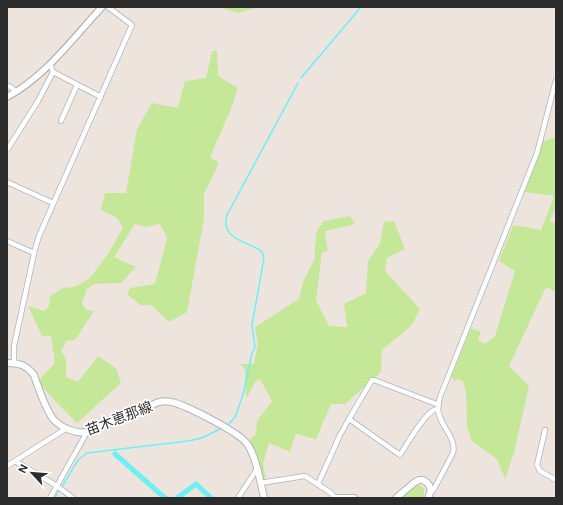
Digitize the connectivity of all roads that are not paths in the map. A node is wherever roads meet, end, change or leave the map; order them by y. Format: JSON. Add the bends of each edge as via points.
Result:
{"nodes":[{"id":1,"x":102,"y":7,"type":"edge"},
{"id":2,"x":108,"y":7,"type":"edge"},
{"id":3,"x":50,"y":64,"type":"junction"},
{"id":4,"x":53,"y":72,"type":"junction"},
{"id":5,"x":556,"y":80,"type":"edge"},
{"id":6,"x":77,"y":85,"type":"junction"},
{"id":7,"x":7,"y":86,"type":"edge"},
{"id":8,"x":16,"y":92,"type":"junction"},
{"id":9,"x":7,"y":97,"type":"edge"},
{"id":10,"x":101,"y":97,"type":"junction"},
{"id":11,"x":61,"y":121,"type":"dead end"},
{"id":12,"x":7,"y":150,"type":"edge"},
{"id":13,"x":7,"y":182,"type":"edge"},
{"id":14,"x":53,"y":203,"type":"junction"},
{"id":15,"x":7,"y":241,"type":"edge"},
{"id":16,"x":34,"y":253,"type":"junction"},
{"id":17,"x":7,"y":363,"type":"edge"},
{"id":18,"x":14,"y":363,"type":"junction"},
{"id":19,"x":438,"y":407,"type":"junction"},
{"id":20,"x":349,"y":419,"type":"junction"},
{"id":21,"x":67,"y":428,"type":"junction"},
{"id":22,"x":545,"y":430,"type":"dead end"},
{"id":23,"x":87,"y":432,"type":"junction"},
{"id":24,"x":15,"y":461,"type":"junction"},
{"id":25,"x":7,"y":466,"type":"edge"},
{"id":26,"x":257,"y":469,"type":"junction"},
{"id":27,"x":556,"y":480,"type":"edge"},
{"id":28,"x":260,"y":483,"type":"junction"},
{"id":29,"x":318,"y":484,"type":"junction"},
{"id":30,"x":57,"y":486,"type":"junction"},
{"id":31,"x":429,"y":495,"type":"edge"},
{"id":32,"x":50,"y":498,"type":"edge"},
{"id":33,"x":73,"y":498,"type":"edge"},
{"id":34,"x":238,"y":498,"type":"edge"},
{"id":35,"x":264,"y":498,"type":"edge"},
{"id":36,"x":336,"y":498,"type":"edge"},
{"id":37,"x":354,"y":498,"type":"edge"},
{"id":38,"x":396,"y":498,"type":"edge"}],
"edges":[{"from":1,"to":3,"type":"street"},
{"from":2,"to":10,"type":"street","via":[[132,25]]},
{"from":3,"to":4,"type":"street"},
{"from":3,"to":8,"type":"street"},
{"from":4,"to":6,"type":"street"},
{"from":4,"to":12,"type":"street"},
{"from":5,"to":19,"type":"street","via":[[537,153]]},
{"from":6,"to":10,"type":"street"},
{"from":6,"to":11,"type":"street"},
{"from":7,"to":8,"type":"street"},
{"from":8,"to":9,"type":"street"},
{"from":10,"to":14,"type":"street"},
{"from":13,"to":14,"type":"street"},
{"from":14,"to":16,"type":"street"},
{"from":15,"to":16,"type":"street"},
{"from":16,"to":18,"type":"street","via":[[14,346]]},
{"from":17,"to":18,"type":"main road","name":"苗木恵那線"},
{"from":18,"to":21,"type":"main road","name":"苗木恵那線","via":[[23,364],[34,375],[52,417]]},
{"from":19,"to":20,"type":"street","via":[[372,380]]},
{"from":19,"to":20,"type":"street","via":[[420,424],[400,455]]},
{"from":19,"to":31,"type":"street","via":[[454,447]]},
{"from":20,"to":29,"type":"street"},
{"from":21,"to":23,"type":"main road","name":"苗木恵那線","via":[[80,433]]},
{"from":21,"to":24,"type":"street"},
{"from":22,"to":27,"type":"street","via":[[537,465],[540,471]]},
{"from":23,"to":26,"type":"main road","name":"苗木恵那線","via":[[159,402],[172,402],[242,438],[249,446]]},
{"from":23,"to":30,"type":"street"},
{"from":24,"to":25,"type":"street"},
{"from":24,"to":30,"type":"street"},
{"from":26,"to":28,"type":"main road","name":"苗木恵那線"},
{"from":26,"to":34,"type":"street"},
{"from":28,"to":29,"type":"street","via":[[306,476]]},
{"from":28,"to":35,"type":"main road","name":"苗木恵那線"},
{"from":29,"to":36,"type":"street"},
{"from":30,"to":32,"type":"street"},
{"from":30,"to":33,"type":"street"},
{"from":31,"to":38,"type":"main road","via":[[430,486],[419,480]]},
{"from":36,"to":37,"type":"main road"}]}
